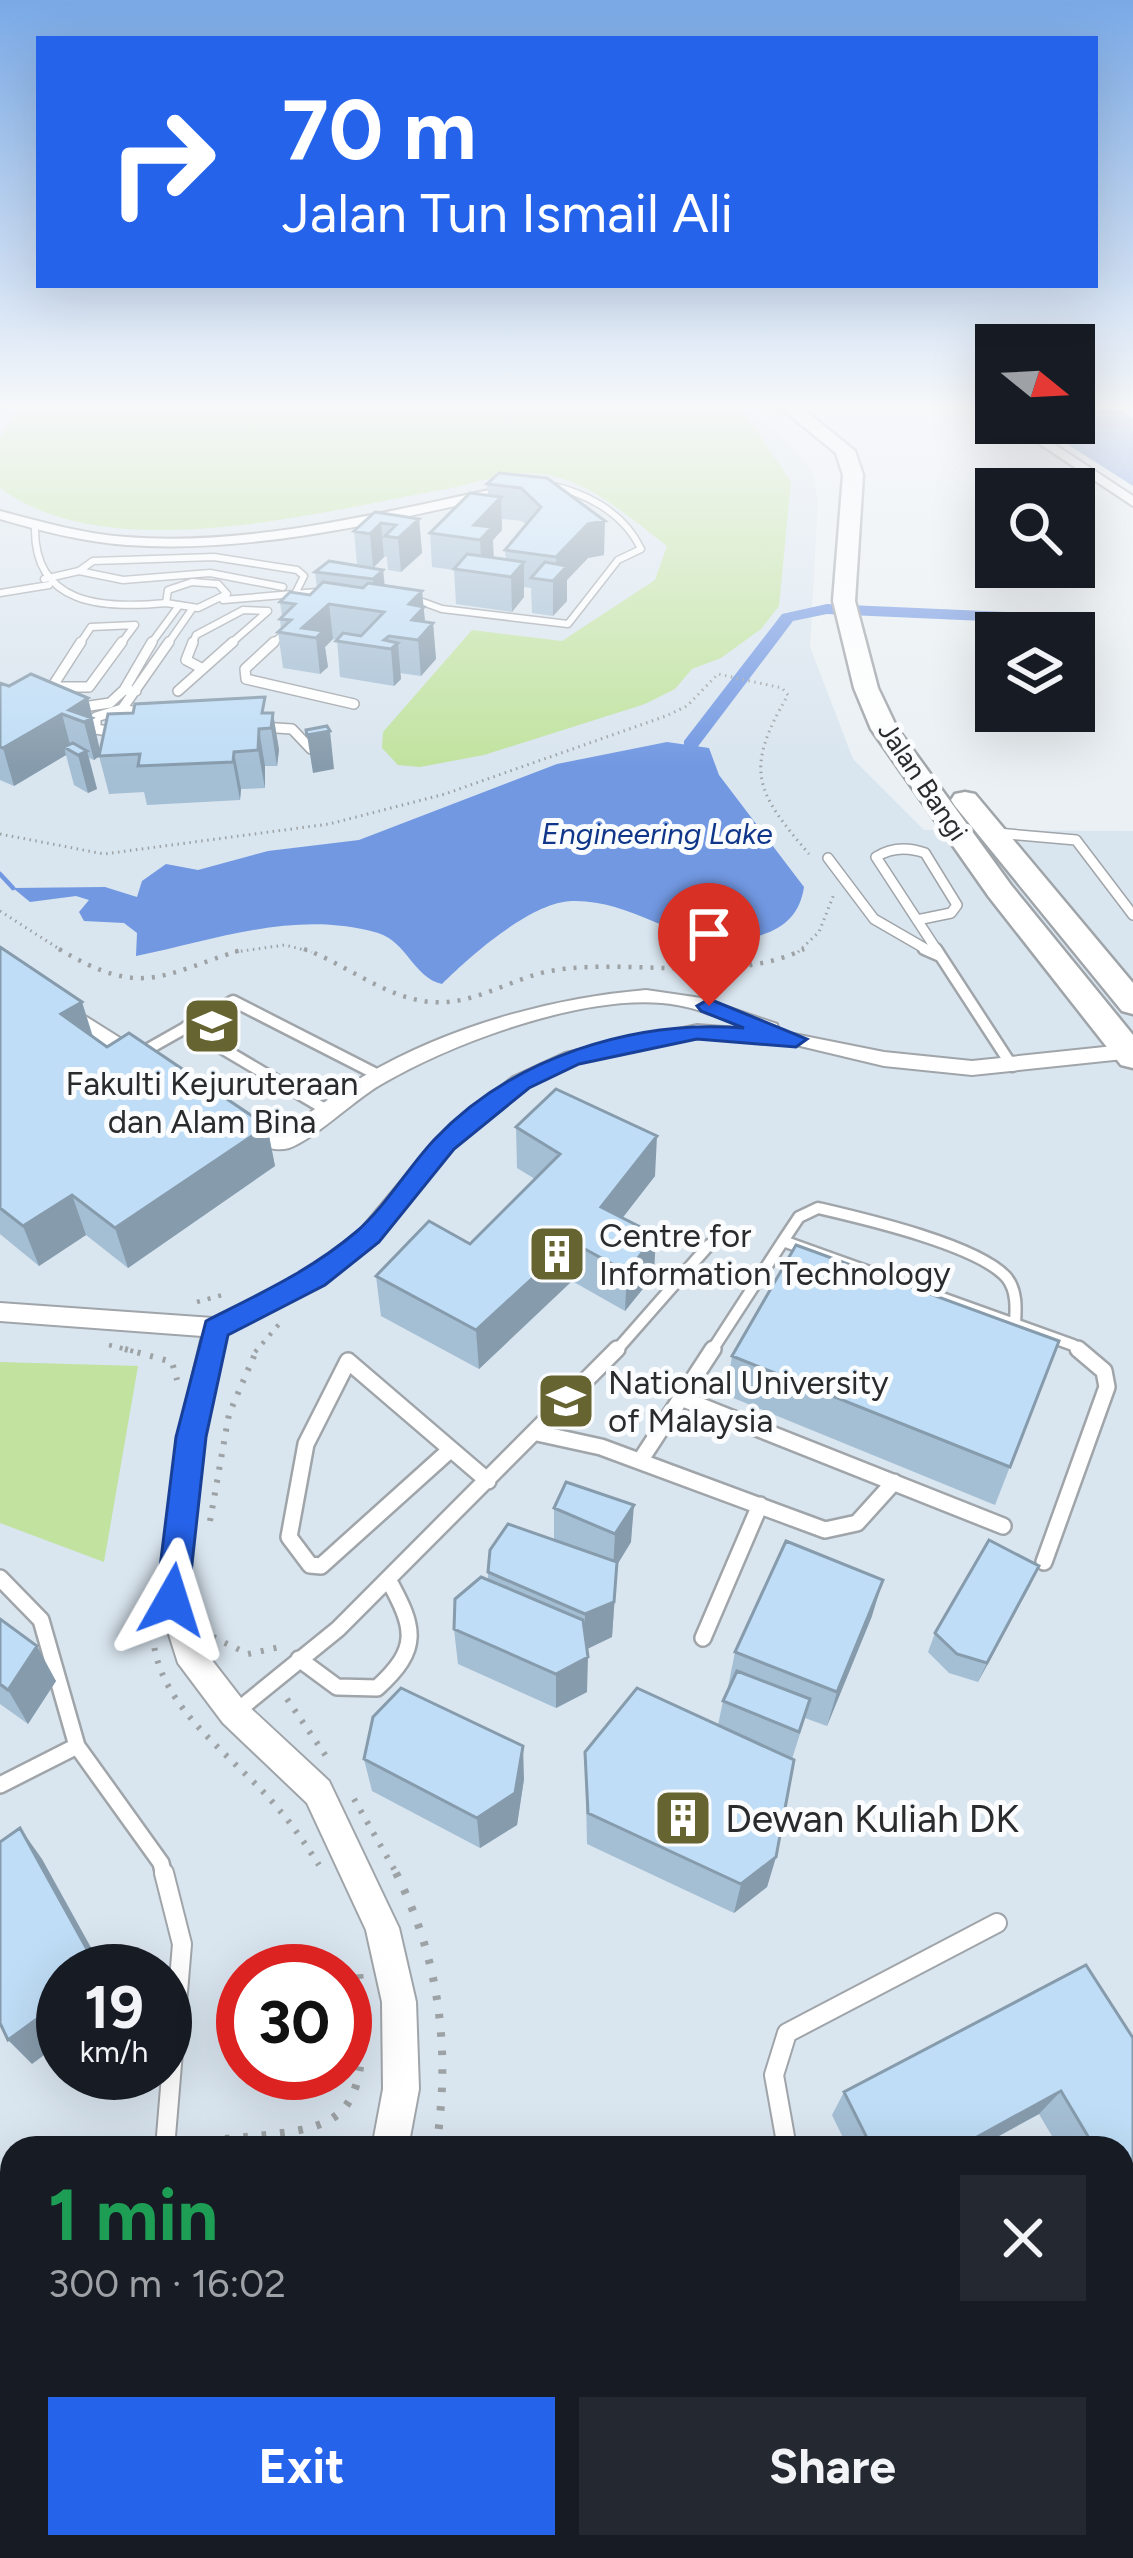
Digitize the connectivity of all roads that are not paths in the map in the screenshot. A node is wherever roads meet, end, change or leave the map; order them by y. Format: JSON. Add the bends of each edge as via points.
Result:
{"nodes":[{"id":1,"x":35,"y":528,"type":"edge"},
{"id":2,"x":38,"y":528,"type":"edge"},
{"id":3,"x":286,"y":528,"type":"edge"},
{"id":4,"x":626,"y":528,"type":"edge"},
{"id":5,"x":855,"y":528,"type":"edge"},
{"id":6,"x":79,"y":572,"type":"junction"},
{"id":7,"x":46,"y":582,"type":"junction"},
{"id":8,"x":226,"y":587,"type":"junction"},
{"id":9,"x":296,"y":590,"type":"junction"},
{"id":10,"x":330,"y":590,"type":"junction"},
{"id":11,"x":0,"y":592,"type":"edge"},
{"id":12,"x":350,"y":592,"type":"edge"},
{"id":13,"x":271,"y":593,"type":"junction"},
{"id":14,"x":389,"y":595,"type":"edge"},
{"id":15,"x":165,"y":599,"type":"junction"},
{"id":16,"x":223,"y":600,"type":"junction"},
{"id":17,"x":313,"y":606,"type":"edge"},
{"id":18,"x":178,"y":608,"type":"junction"},
{"id":19,"x":192,"y":609,"type":"junction"},
{"id":20,"x":858,"y":610,"type":"junction"},
{"id":21,"x":296,"y":622,"type":"edge"},
{"id":22,"x":158,"y":632,"type":"junction"},
{"id":23,"x":174,"y":632,"type":"junction"},
{"id":24,"x":196,"y":635,"type":"junction"},
{"id":25,"x":111,"y":661,"type":"junction"},
{"id":26,"x":138,"y":662,"type":"junction"},
{"id":27,"x":153,"y":662,"type":"junction"},
{"id":28,"x":203,"y":669,"type":"junction"},
{"id":29,"x":124,"y":690,"type":"junction"},
{"id":30,"x":136,"y":691,"type":"junction"},
{"id":31,"x":178,"y":692,"type":"dead end"},
{"id":32,"x":354,"y":704,"type":"dead end"},
{"id":33,"x":122,"y":709,"type":"junction"},
{"id":34,"x":96,"y":717,"type":"junction"},
{"id":35,"x":140,"y":724,"type":"junction"},
{"id":36,"x":158,"y":725,"type":"edge"},
{"id":37,"x":245,"y":727,"type":"edge"},
{"id":38,"x":311,"y":749,"type":"edge"},
{"id":39,"x":989,"y":833,"type":"junction"},
{"id":40,"x":822,"y":860,"type":"road end"},
{"id":41,"x":1133,"y":894,"type":"edge"},
{"id":42,"x":1116,"y":896,"type":"junction"},
{"id":43,"x":1133,"y":915,"type":"edge"},
{"id":44,"x":917,"y":920,"type":"junction"},
{"id":45,"x":941,"y":956,"type":"junction"},
{"id":46,"x":39,"y":991,"type":"edge"},
{"id":47,"x":1133,"y":1004,"type":"edge"},
{"id":48,"x":186,"y":1027,"type":"junction"},
{"id":49,"x":796,"y":1039,"type":"junction"},
{"id":50,"x":1132,"y":1054,"type":"edge"},
{"id":51,"x":135,"y":1057,"type":"junction"},
{"id":52,"x":1012,"y":1066,"type":"junction"},
{"id":53,"x":157,"y":1069,"type":"edge"},
{"id":54,"x":380,"y":1076,"type":"junction"},
{"id":55,"x":225,"y":1112,"type":"edge"},
{"id":56,"x":330,"y":1112,"type":"junction"},
{"id":57,"x":783,"y":1241,"type":"junction"},
{"id":58,"x":710,"y":1245,"type":"dead end"},
{"id":59,"x":0,"y":1312,"type":"edge"},
{"id":60,"x":1015,"y":1324,"type":"junction"},
{"id":61,"x":216,"y":1328,"type":"junction"},
{"id":62,"x":681,"y":1398,"type":"junction"},
{"id":63,"x":537,"y":1433,"type":"junction"},
{"id":64,"x":450,"y":1450,"type":"junction"},
{"id":65,"x":640,"y":1461,"type":"junction"},
{"id":66,"x":488,"y":1481,"type":"junction"},
{"id":67,"x":893,"y":1482,"type":"junction"},
{"id":68,"x":760,"y":1505,"type":"junction"},
{"id":69,"x":1003,"y":1526,"type":"dead end"},
{"id":70,"x":1044,"y":1562,"type":"dead end"},
{"id":71,"x":0,"y":1577,"type":"edge"},
{"id":72,"x":388,"y":1579,"type":"junction"},
{"id":73,"x":703,"y":1638,"type":"dead end"},
{"id":74,"x":299,"y":1659,"type":"junction"},
{"id":75,"x":234,"y":1713,"type":"junction"},
{"id":76,"x":77,"y":1747,"type":"junction"},
{"id":77,"x":0,"y":1785,"type":"edge"},
{"id":78,"x":997,"y":1923,"type":"dead end"},
{"id":79,"x":166,"y":2136,"type":"edge"},
{"id":80,"x":392,"y":2136,"type":"edge"},
{"id":81,"x":785,"y":2136,"type":"edge"}],
"edges":[{"from":1,"to":7,"type":"lane","via":[[34,561]]},
{"from":2,"to":3,"type":"street","via":[[124,541]]},
{"from":4,"to":14,"type":"lane","via":[[641,549],[617,558],[561,626]]},
{"from":5,"to":20,"type":"main road","name":"Jalan Bangi"},
{"from":6,"to":7,"type":"lane"},
{"from":6,"to":9,"type":"lane","via":[[132,581],[200,572]]},
{"from":6,"to":9,"type":"lane","via":[[93,561],[230,558],[297,570],[304,576]]},
{"from":7,"to":11,"type":"lane"},
{"from":7,"to":15,"type":"lane","via":[[96,603]]},
{"from":8,"to":13,"type":"lane"},
{"from":8,"to":15,"type":"lane","via":[[192,582]]},
{"from":8,"to":16,"type":"lane"},
{"from":9,"to":10,"type":"lane"},
{"from":9,"to":13,"type":"lane"},
{"from":10,"to":12,"type":"lane"},
{"from":10,"to":17,"type":"lane"},
{"from":13,"to":16,"type":"lane"},
{"from":15,"to":18,"type":"lane"},
{"from":16,"to":19,"type":"lane"},
{"from":18,"to":19,"type":"lane"},
{"from":18,"to":22,"type":"lane"},
{"from":19,"to":23,"type":"lane"},
{"from":20,"to":39,"type":"main road","name":"Jalan Bangi","via":[[890,686]]},
{"from":20,"to":50,"type":"main road","name":"Jalan Bangi","via":[[866,688],[884,728],[1000,891]]},
{"from":21,"to":32,"type":"lane","via":[[245,669],[246,679]]},
{"from":22,"to":23,"type":"lane"},
{"from":22,"to":26,"type":"lane"},
{"from":23,"to":24,"type":"lane"},
{"from":23,"to":27,"type":"lane"},
{"from":24,"to":28,"type":"lane","via":[[186,660]]},
{"from":24,"to":28,"type":"lane","via":[[243,610],[268,611]]},
{"from":25,"to":25,"type":"lane","via":[[135,625],[92,627],[52,687],[88,686]]},
{"from":25,"to":26,"type":"lane"},
{"from":26,"to":27,"type":"lane"},
{"from":26,"to":29,"type":"lane"},
{"from":27,"to":30,"type":"lane"},
{"from":28,"to":31,"type":"lane"},
{"from":29,"to":30,"type":"lane"},
{"from":29,"to":34,"type":"lane","via":[[110,703],[57,710]]},
{"from":30,"to":33,"type":"lane"},
{"from":33,"to":34,"type":"lane"},
{"from":33,"to":35,"type":"lane","via":[[141,713]]},
{"from":34,"to":35,"type":"lane","via":[[96,729],[105,732]]},
{"from":35,"to":36,"type":"lane"},
{"from":37,"to":38,"type":"lane","via":[[292,729]]},
{"from":39,"to":42,"type":"lane","via":[[1076,840]]},
{"from":39,"to":47,"type":"main road","name":"Jalan Bangi"},
{"from":40,"to":45,"type":"lane","via":[[874,923]]},
{"from":41,"to":42,"type":"lane"},
{"from":42,"to":43,"type":"lane"},
{"from":44,"to":44,"type":"lane","via":[[876,857],[880,853],[926,853],[957,905]]},
{"from":44,"to":45,"type":"lane"},
{"from":45,"to":52,"type":"lane"},
{"from":46,"to":51,"type":"street"},
{"from":48,"to":51,"type":"lane"},
{"from":48,"to":54,"type":"lane","via":[[240,1002]]},
{"from":48,"to":56,"type":"lane"},
{"from":49,"to":52,"type":"street","via":[[884,1059]]},
{"from":49,"to":54,"type":"street","via":[[709,1006],[647,995],[475,1034]]},
{"from":49,"to":61,"type":"street","via":[[697,1031],[572,1058],[520,1082],[445,1143],[369,1235],[315,1278]]},
{"from":50,"to":52,"type":"street"},
{"from":51,"to":53,"type":"street"},
{"from":54,"to":56,"type":"street"},
{"from":55,"to":56,"type":"street","via":[[284,1142]]},
{"from":57,"to":60,"type":"lane"},
{"from":57,"to":60,"type":"lane","via":[[818,1208],[988,1261],[1011,1283]]},
{"from":57,"to":62,"type":"lane"},
{"from":58,"to":63,"type":"lane"},
{"from":59,"to":61,"type":"street"},
{"from":60,"to":70,"type":"lane","via":[[1090,1355],[1106,1387]]},
{"from":61,"to":75,"type":"street","via":[[191,1437],[172,1600],[188,1653]]},
{"from":62,"to":65,"type":"lane"},
{"from":62,"to":67,"type":"lane"},
{"from":63,"to":65,"type":"lane"},
{"from":63,"to":66,"type":"lane"},
{"from":64,"to":64,"type":"lane","via":[[348,1361],[301,1464],[290,1537],[310,1565],[321,1565]]},
{"from":64,"to":66,"type":"lane"},
{"from":65,"to":68,"type":"lane"},
{"from":66,"to":72,"type":"lane"},
{"from":67,"to":68,"type":"lane","via":[[872,1513],[839,1531]]},
{"from":67,"to":69,"type":"lane"},
{"from":68,"to":73,"type":"lane"},
{"from":71,"to":76,"type":"lane","via":[[40,1621]]},
{"from":72,"to":74,"type":"lane"},
{"from":72,"to":74,"type":"lane","via":[[414,1632],[406,1665],[377,1688],[337,1688]]},
{"from":74,"to":75,"type":"lane"},
{"from":75,"to":80,"type":"street","via":[[318,1792],[382,1928],[399,2002],[401,2090]]},
{"from":76,"to":77,"type":"lane"},
{"from":76,"to":79,"type":"lane","via":[[161,1863],[182,1944]]},
{"from":78,"to":81,"type":"lane","via":[[787,2033],[772,2067]]}]}
